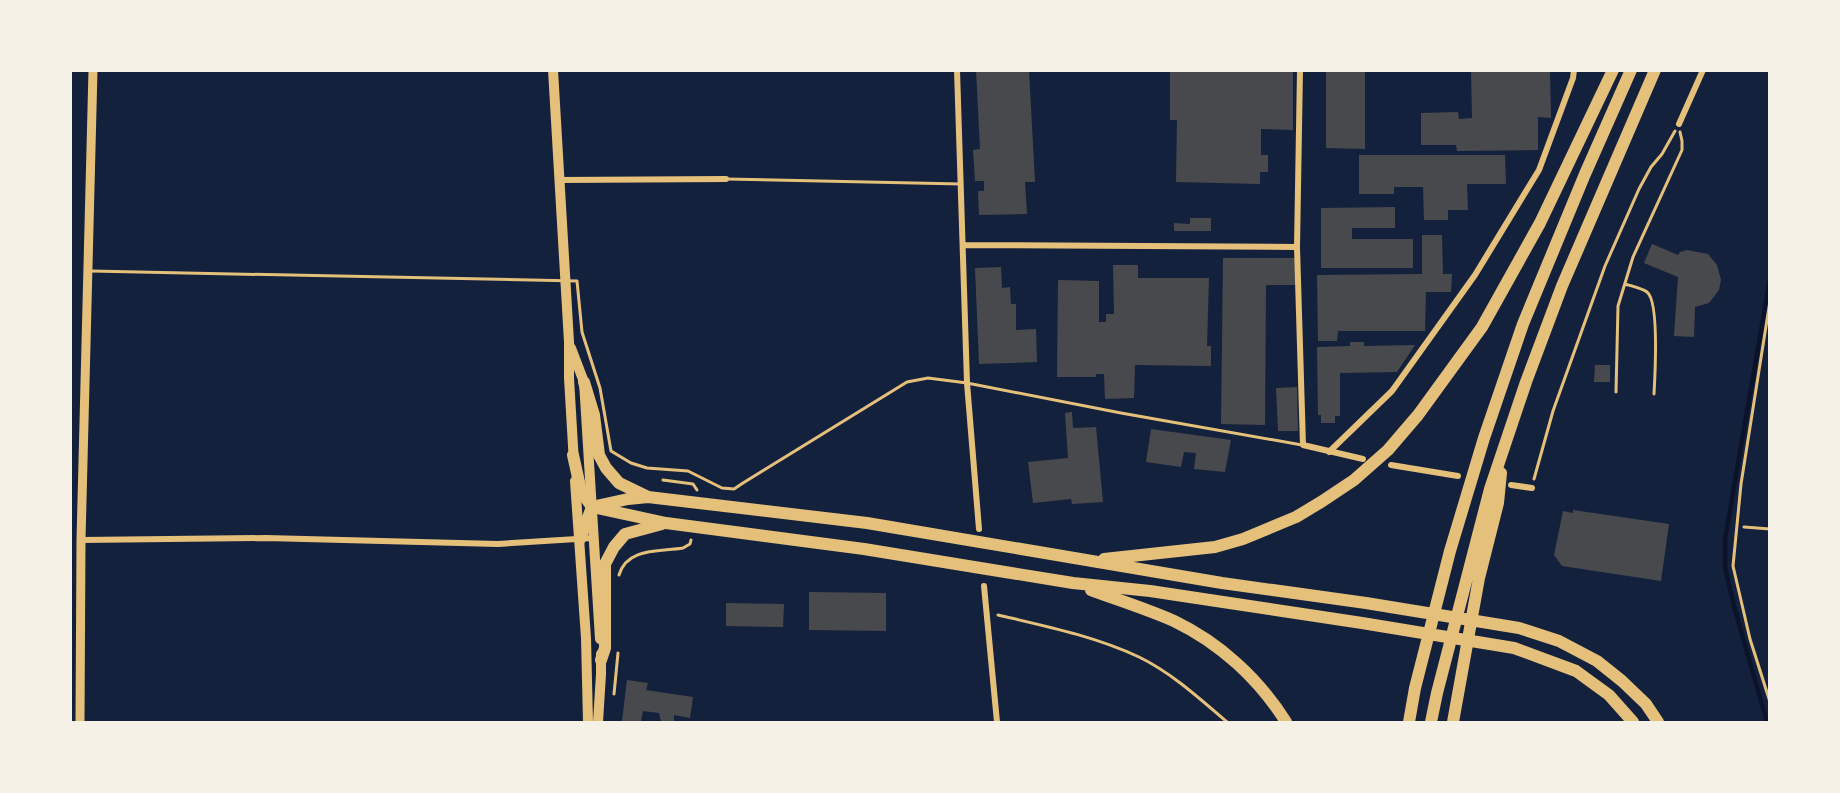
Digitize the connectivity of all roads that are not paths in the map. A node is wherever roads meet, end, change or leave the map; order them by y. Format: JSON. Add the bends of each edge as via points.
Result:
{"nodes":[{"id":1,"x":93,"y":70,"type":"edge"},
{"id":2,"x":553,"y":70,"type":"edge"},
{"id":3,"x":957,"y":70,"type":"edge"},
{"id":4,"x":1300,"y":70,"type":"edge"},
{"id":5,"x":1574,"y":70,"type":"edge"},
{"id":6,"x":1613,"y":70,"type":"edge"},
{"id":7,"x":1631,"y":70,"type":"edge"},
{"id":8,"x":1655,"y":70,"type":"edge"},
{"id":9,"x":1703,"y":70,"type":"edge"},
{"id":10,"x":1679,"y":124,"type":"road end"},
{"id":11,"x":726,"y":179,"type":"joint"},
{"id":12,"x":559,"y":180,"type":"junction"},
{"id":13,"x":961,"y":184,"type":"junction"},
{"id":14,"x":963,"y":244,"type":"junction"},
{"id":15,"x":1297,"y":247,"type":"junction"},
{"id":16,"x":89,"y":271,"type":"junction"},
{"id":17,"x":565,"y":280,"type":"junction"},
{"id":18,"x":1770,"y":301,"type":"edge"},
{"id":19,"x":569,"y":342,"type":"junction"},
{"id":20,"x":584,"y":382,"type":"junction"},
{"id":21,"x":967,"y":383,"type":"junction"},
{"id":22,"x":1303,"y":445,"type":"junction"},
{"id":23,"x":1504,"y":445,"type":"junction"},
{"id":24,"x":1329,"y":452,"type":"junction"},
{"id":25,"x":573,"y":455,"type":"junction"},
{"id":26,"x":1363,"y":459,"type":"dead end"},
{"id":27,"x":1391,"y":465,"type":"dead end"},
{"id":28,"x":1458,"y":476,"type":"dead end"},
{"id":29,"x":1511,"y":486,"type":"dead end"},
{"id":30,"x":1532,"y":489,"type":"road end"},
{"id":31,"x":648,"y":497,"type":"junction"},
{"id":32,"x":592,"y":507,"type":"junction"},
{"id":33,"x":666,"y":523,"type":"junction"},
{"id":34,"x":979,"y":529,"type":"dead end"},
{"id":35,"x":593,"y":538,"type":"junction"},
{"id":36,"x":579,"y":539,"type":"junction"},
{"id":37,"x":81,"y":540,"type":"junction"},
{"id":38,"x":1088,"y":561,"type":"junction"},
{"id":39,"x":1073,"y":583,"type":"junction"},
{"id":40,"x":984,"y":586,"type":"dead end"},
{"id":41,"x":601,"y":660,"type":"junction"},
{"id":42,"x":1770,"y":702,"type":"edge"},
{"id":43,"x":81,"y":723,"type":"edge"},
{"id":44,"x":588,"y":723,"type":"edge"},
{"id":45,"x":598,"y":723,"type":"edge"},
{"id":46,"x":998,"y":723,"type":"edge"},
{"id":47,"x":1286,"y":723,"type":"edge"},
{"id":48,"x":1409,"y":723,"type":"edge"},
{"id":49,"x":1431,"y":723,"type":"edge"},
{"id":50,"x":1453,"y":723,"type":"edge"},
{"id":51,"x":1633,"y":723,"type":"edge"},
{"id":52,"x":1658,"y":723,"type":"edge"}],
"edges":[{"from":1,"to":16,"type":"main road"},
{"from":2,"to":12,"type":"highway"},
{"from":3,"to":13,"type":"street"},
{"from":4,"to":15,"type":"street"},
{"from":5,"to":24,"type":"street","via":[[1539,170],[1475,275],[1392,391]]},
{"from":6,"to":38,"type":"highway","via":[[1540,223],[1482,327],[1418,416],[1388,450],[1321,502],[1243,539],[1215,547]]},
{"from":7,"to":48,"type":"highway","via":[[1523,324],[1484,438],[1448,561]]},
{"from":8,"to":23,"type":"highway","via":[[1562,286]]},
{"from":9,"to":10,"type":"street"},
{"from":11,"to":12,"type":"street"},
{"from":11,"to":13,"type":"lane"},
{"from":12,"to":17,"type":"highway"},
{"from":13,"to":14,"type":"street"},
{"from":14,"to":15,"type":"street"},
{"from":14,"to":21,"type":"street"},
{"from":15,"to":22,"type":"street"},
{"from":16,"to":17,"type":"lane"},
{"from":16,"to":37,"type":"main road"},
{"from":17,"to":19,"type":"highway"},
{"from":17,"to":21,"type":"lane","via":[[578,281],[582,332],[600,388],[610,451],[647,468],[688,471],[722,488],[734,489],[907,382],[928,378]]},
{"from":18,"to":42,"type":"lane","via":[[1741,484],[1733,566]]},
{"from":19,"to":20,"type":"highway"},
{"from":19,"to":25,"type":"highway"},
{"from":20,"to":31,"type":"highway","via":[[594,415],[599,455],[606,468],[620,483]]},
{"from":20,"to":32,"type":"highway"},
{"from":21,"to":22,"type":"lane"},
{"from":21,"to":34,"type":"street"},
{"from":22,"to":24,"type":"street"},
{"from":23,"to":49,"type":"highway"},
{"from":23,"to":50,"type":"highway","via":[[1498,503],[1479,578]]},
{"from":24,"to":26,"type":"street"},
{"from":25,"to":32,"type":"highway","via":[[581,491]]},
{"from":25,"to":36,"type":"highway"},
{"from":27,"to":28,"type":"street"},
{"from":29,"to":30,"type":"street"},
{"from":31,"to":32,"type":"highway"},
{"from":31,"to":38,"type":"highway","via":[[867,524]]},
{"from":32,"to":33,"type":"highway"},
{"from":32,"to":35,"type":"highway"},
{"from":32,"to":36,"type":"highway"},
{"from":33,"to":39,"type":"highway","via":[[864,549]]},
{"from":33,"to":41,"type":"highway","via":[[625,534],[605,564],[605,648]]},
{"from":35,"to":36,"type":"street"},
{"from":35,"to":41,"type":"highway"},
{"from":36,"to":37,"type":"street","via":[[498,544],[266,538]]},
{"from":36,"to":44,"type":"highway"},
{"from":37,"to":43,"type":"main road"},
{"from":38,"to":52,"type":"highway","via":[[1519,628],[1559,641],[1597,661],[1646,704]]},
{"from":39,"to":47,"type":"highway","via":[[1174,621],[1202,636],[1243,668]]},
{"from":39,"to":51,"type":"highway","via":[[1362,622],[1514,648],[1576,671],[1609,695]]},
{"from":40,"to":46,"type":"street"},
{"from":41,"to":45,"type":"highway"}]}
